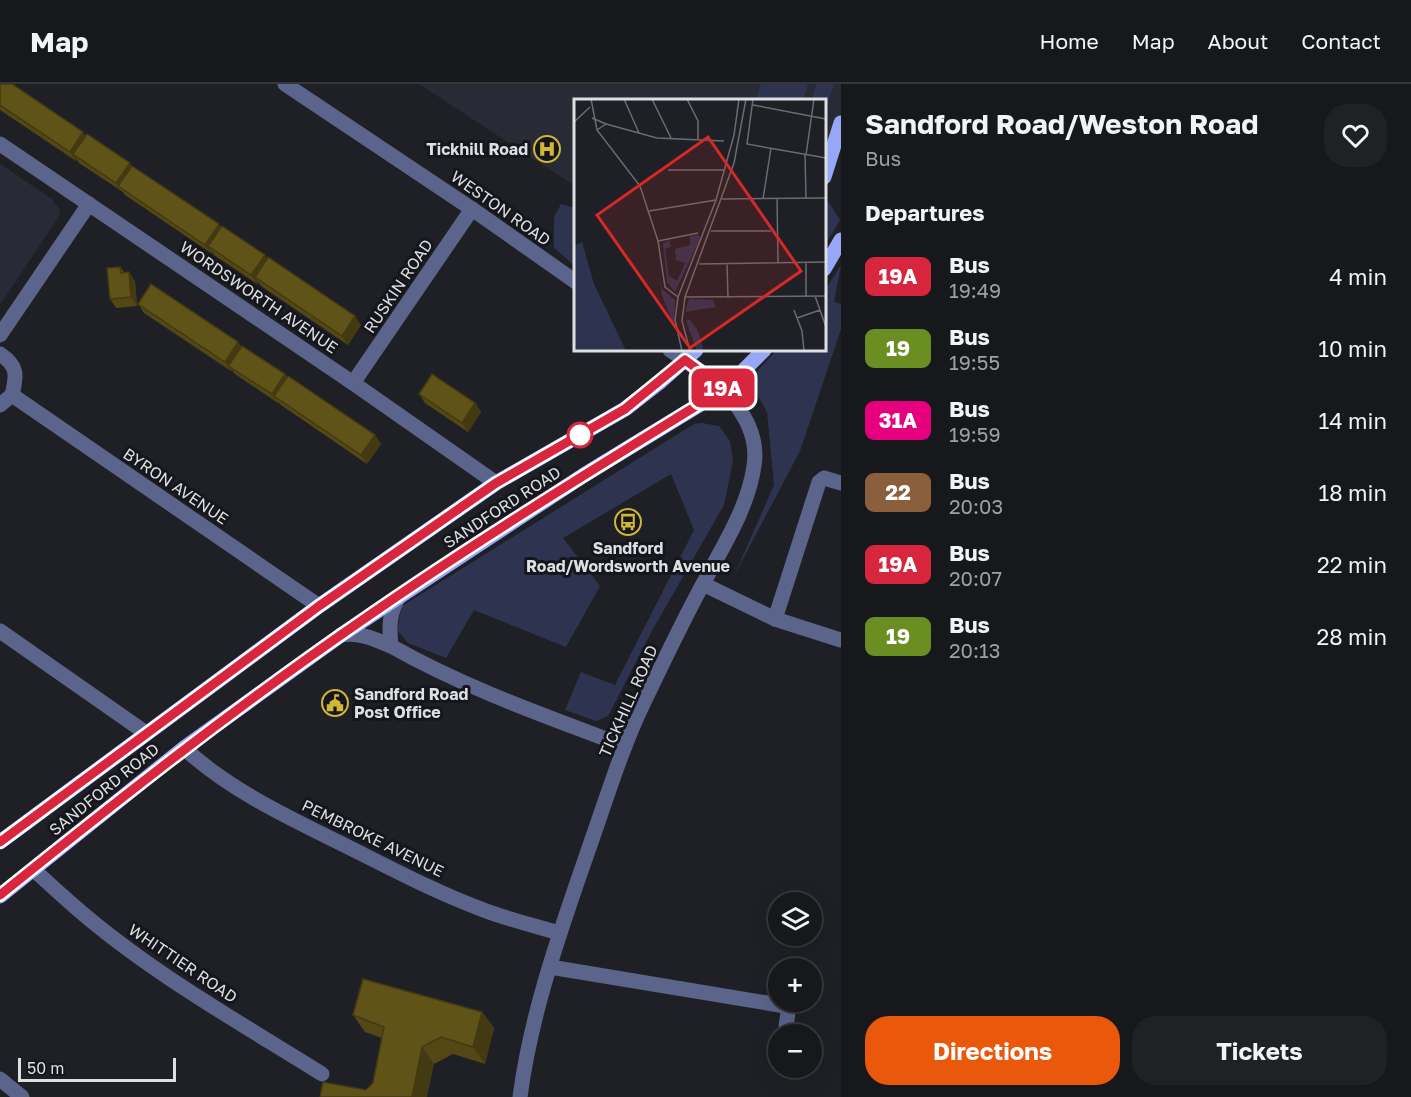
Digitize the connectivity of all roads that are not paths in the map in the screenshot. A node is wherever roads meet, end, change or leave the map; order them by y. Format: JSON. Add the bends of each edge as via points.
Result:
{"nodes":[{"id":1,"x":285,"y":84,"type":"edge"},
{"id":2,"x":841,"y":123,"type":"edge"},
{"id":3,"x":0,"y":144,"type":"edge"},
{"id":4,"x":826,"y":174,"type":"edge"},
{"id":5,"x":89,"y":204,"type":"junction"},
{"id":6,"x":472,"y":209,"type":"junction"},
{"id":7,"x":841,"y":240,"type":"edge"},
{"id":8,"x":826,"y":267,"type":"edge"},
{"id":9,"x":574,"y":281,"type":"edge"},
{"id":10,"x":0,"y":335,"type":"edge"},
{"id":11,"x":674,"y":351,"type":"edge"},
{"id":12,"x":763,"y":351,"type":"edge"},
{"id":13,"x":0,"y":354,"type":"edge"},
{"id":14,"x":691,"y":355,"type":"edge"},
{"id":15,"x":353,"y":383,"type":"junction"},
{"id":16,"x":724,"y":389,"type":"junction"},
{"id":17,"x":6,"y":400,"type":"edge"},
{"id":18,"x":496,"y":483,"type":"junction"},
{"id":19,"x":841,"y":483,"type":"edge"},
{"id":20,"x":702,"y":584,"type":"junction"},
{"id":21,"x":399,"y":596,"type":"junction"},
{"id":22,"x":319,"y":606,"type":"junction"},
{"id":23,"x":775,"y":619,"type":"junction"},
{"id":24,"x":0,"y":631,"type":"edge"},
{"id":25,"x":341,"y":635,"type":"junction"},
{"id":26,"x":841,"y":640,"type":"edge"},
{"id":27,"x":391,"y":646,"type":"junction"},
{"id":28,"x":146,"y":733,"type":"junction"},
{"id":29,"x":625,"y":746,"type":"junction"},
{"id":30,"x":184,"y":748,"type":"junction"},
{"id":31,"x":0,"y":842,"type":"edge"},
{"id":32,"x":33,"y":869,"type":"junction"},
{"id":33,"x":0,"y":896,"type":"edge"},
{"id":34,"x":559,"y":933,"type":"junction"},
{"id":35,"x":550,"y":968,"type":"junction"},
{"id":36,"x":786,"y":1024,"type":"edge"},
{"id":37,"x":322,"y":1074,"type":"dead end"},
{"id":38,"x":0,"y":1079,"type":"edge"},
{"id":39,"x":22,"y":1097,"type":"edge"},
{"id":40,"x":520,"y":1097,"type":"edge"}],
"edges":[{"from":1,"to":6,"type":"street","name":"WESTON ROAD"},
{"from":2,"to":4,"type":"main road"},
{"from":3,"to":5,"type":"street","name":"WORDSWORTH AVENUE"},
{"from":5,"to":10,"type":"street"},
{"from":5,"to":15,"type":"street","name":"WORDSWORTH AVENUE"},
{"from":6,"to":9,"type":"street","name":"WESTON ROAD"},
{"from":6,"to":15,"type":"street","name":"RUSKIN ROAD"},
{"from":7,"to":8,"type":"main road"},
{"from":11,"to":14,"type":"street"},
{"from":12,"to":16,"type":"main road"},
{"from":13,"to":17,"type":"street","name":"BYRON AVENUE","via":[[15,371]]},
{"from":14,"to":16,"type":"main road"},
{"from":14,"to":18,"type":"main road","name":"SANDFORD ROAD","via":[[625,409]]},
{"from":15,"to":18,"type":"street","name":"WORDSWORTH AVENUE"},
{"from":16,"to":20,"type":"street","name":"TICKHILL ROAD","via":[[746,416],[755,441],[755,465],[738,516]]},
{"from":16,"to":21,"type":"main road","name":"SANDFORD ROAD"},
{"from":17,"to":22,"type":"street","name":"BYRON AVENUE"},
{"from":18,"to":22,"type":"main road","name":"SANDFORD ROAD"},
{"from":19,"to":23,"type":"street","via":[[824,478],[819,482]]},
{"from":20,"to":23,"type":"street"},
{"from":20,"to":29,"type":"street","name":"TICKHILL ROAD"},
{"from":21,"to":25,"type":"main road","name":"SANDFORD ROAD"},
{"from":21,"to":27,"type":"street","via":[[388,624]]},
{"from":22,"to":28,"type":"main road","name":"SANDFORD ROAD"},
{"from":23,"to":26,"type":"street"},
{"from":24,"to":28,"type":"street"},
{"from":25,"to":27,"type":"street","via":[[355,633]]},
{"from":25,"to":30,"type":"main road","name":"SANDFORD ROAD"},
{"from":27,"to":29,"type":"street","via":[[503,700]]},
{"from":28,"to":31,"type":"main road","name":"SANDFORD ROAD"},
{"from":29,"to":34,"type":"street","name":"TICKHILL ROAD"},
{"from":30,"to":32,"type":"main road","name":"SANDFORD ROAD"},
{"from":30,"to":34,"type":"street","name":"PEMBROKE AVENUE","via":[[202,765],[303,825],[481,909]]},
{"from":32,"to":33,"type":"main road","name":"SANDFORD ROAD"},
{"from":32,"to":37,"type":"street","name":"WHITTIER ROAD","via":[[74,907],[127,947],[192,993]]},
{"from":34,"to":35,"type":"street","name":"TICKHILL ROAD"},
{"from":35,"to":36,"type":"street","via":[[785,1006]]},
{"from":35,"to":40,"type":"street","name":"TICKHILL ROAD"},
{"from":38,"to":39,"type":"street"}]}
